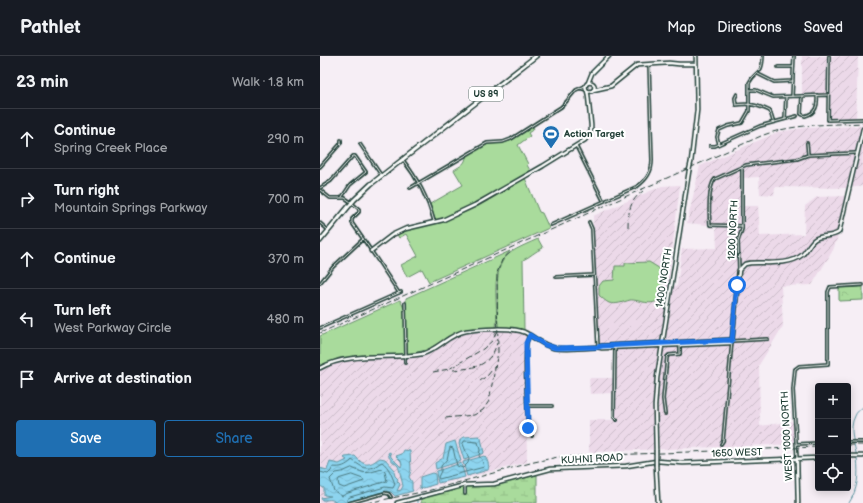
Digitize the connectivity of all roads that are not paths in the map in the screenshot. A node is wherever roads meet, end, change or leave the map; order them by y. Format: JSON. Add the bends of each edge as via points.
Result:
{"nodes":[{"id":1,"x":536,"y":56,"type":"edge"},
{"id":2,"x":609,"y":56,"type":"edge"},
{"id":3,"x":696,"y":56,"type":"edge"},
{"id":4,"x":763,"y":56,"type":"edge"},
{"id":5,"x":794,"y":56,"type":"edge"},
{"id":6,"x":829,"y":56,"type":"edge"},
{"id":7,"x":649,"y":64,"type":"junction"},
{"id":8,"x":696,"y":64,"type":"junction"},
{"id":9,"x":778,"y":67,"type":"dead end"},
{"id":10,"x":794,"y":67,"type":"junction"},
{"id":11,"x":757,"y":74,"type":"junction"},
{"id":12,"x":592,"y":75,"type":"junction"},
{"id":13,"x":793,"y":81,"type":"junction"},
{"id":14,"x":587,"y":84,"type":"junction"},
{"id":15,"x":593,"y":84,"type":"junction"},
{"id":16,"x":580,"y":88,"type":"junction"},
{"id":17,"x":603,"y":88,"type":"junction"},
{"id":18,"x":586,"y":90,"type":"junction"},
{"id":19,"x":593,"y":90,"type":"junction"},
{"id":20,"x":749,"y":90,"type":"junction"},
{"id":21,"x":737,"y":94,"type":"dead end"},
{"id":22,"x":802,"y":95,"type":"junction"},
{"id":23,"x":817,"y":95,"type":"junction"},
{"id":24,"x":828,"y":95,"type":"junction"},
{"id":25,"x":786,"y":96,"type":"junction"},
{"id":26,"x":792,"y":96,"type":"junction"},
{"id":27,"x":589,"y":99,"type":"junction"},
{"id":28,"x":749,"y":104,"type":"junction"},
{"id":29,"x":797,"y":116,"type":"dead end"},
{"id":30,"x":785,"y":119,"type":"junction"},
{"id":31,"x":863,"y":119,"type":"edge"},
{"id":32,"x":773,"y":122,"type":"junction"},
{"id":33,"x":863,"y":129,"type":"edge"},
{"id":34,"x":341,"y":140,"type":"dead end"},
{"id":35,"x":807,"y":143,"type":"dead end"},
{"id":36,"x":360,"y":144,"type":"dead end"},
{"id":37,"x":719,"y":144,"type":"junction"},
{"id":38,"x":576,"y":146,"type":"junction"},
{"id":39,"x":710,"y":146,"type":"dead end"},
{"id":40,"x":857,"y":153,"type":"junction"},
{"id":41,"x":808,"y":155,"type":"junction"},
{"id":42,"x":402,"y":159,"type":"junction"},
{"id":43,"x":742,"y":166,"type":"junction"},
{"id":44,"x":320,"y":167,"type":"edge"},
{"id":45,"x":381,"y":175,"type":"junction"},
{"id":46,"x":418,"y":182,"type":"junction"},
{"id":47,"x":320,"y":188,"type":"edge"},
{"id":48,"x":410,"y":188,"type":"dead end"},
{"id":49,"x":320,"y":190,"type":"edge"},
{"id":50,"x":342,"y":197,"type":"junction"},
{"id":51,"x":603,"y":201,"type":"junction"},
{"id":52,"x":352,"y":202,"type":"junction"},
{"id":53,"x":434,"y":222,"type":"junction"},
{"id":54,"x":589,"y":222,"type":"dead end"},
{"id":55,"x":320,"y":223,"type":"edge"},
{"id":56,"x":551,"y":225,"type":"dead end"},
{"id":57,"x":742,"y":226,"type":"junction"},
{"id":58,"x":329,"y":230,"type":"junction"},
{"id":59,"x":363,"y":239,"type":"junction"},
{"id":60,"x":320,"y":241,"type":"edge"},
{"id":61,"x":371,"y":251,"type":"junction"},
{"id":62,"x":739,"y":270,"type":"junction"},
{"id":63,"x":594,"y":275,"type":"junction"},
{"id":64,"x":556,"y":277,"type":"dead end"},
{"id":65,"x":320,"y":283,"type":"edge"},
{"id":66,"x":863,"y":285,"type":"edge"},
{"id":67,"x":405,"y":303,"type":"dead end"},
{"id":68,"x":320,"y":328,"type":"edge"},
{"id":69,"x":530,"y":335,"type":"junction"},
{"id":70,"x":768,"y":339,"type":"dead end"},
{"id":71,"x":732,"y":341,"type":"junction"},
{"id":72,"x":662,"y":344,"type":"junction"},
{"id":73,"x":680,"y":344,"type":"junction"},
{"id":74,"x":615,"y":346,"type":"junction"},
{"id":75,"x":598,"y":347,"type":"junction"},
{"id":76,"x":406,"y":355,"type":"junction"},
{"id":77,"x":405,"y":363,"type":"dead end"},
{"id":78,"x":320,"y":368,"type":"edge"},
{"id":79,"x":528,"y":406,"type":"junction"},
{"id":80,"x":552,"y":406,"type":"dead end"},
{"id":81,"x":665,"y":414,"type":"dead end"},
{"id":82,"x":617,"y":420,"type":"dead end"},
{"id":83,"x":532,"y":436,"type":"dead end"},
{"id":84,"x":851,"y":442,"type":"edge"},
{"id":85,"x":863,"y":442,"type":"edge"},
{"id":86,"x":815,"y":443,"type":"edge"},
{"id":87,"x":721,"y":444,"type":"dead end"},
{"id":88,"x":797,"y":444,"type":"junction"},
{"id":89,"x":815,"y":458,"type":"edge"},
{"id":90,"x":797,"y":459,"type":"junction"},
{"id":91,"x":657,"y":461,"type":"joint"},
{"id":92,"x":465,"y":485,"type":"junction"},
{"id":93,"x":465,"y":494,"type":"dead end"},
{"id":94,"x":391,"y":497,"type":"dead end"},
{"id":95,"x":349,"y":503,"type":"edge"},
{"id":96,"x":397,"y":503,"type":"edge"},
{"id":97,"x":658,"y":503,"type":"edge"},
{"id":98,"x":798,"y":503,"type":"edge"}],
"edges":[{"from":1,"to":42,"type":"main road","number":"US 89"},
{"from":2,"to":12,"type":"street"},
{"from":3,"to":8,"type":"street","name":"1400 NORTH"},
{"from":4,"to":11,"type":"street","via":[[762,67]]},
{"from":5,"to":10,"type":"street"},
{"from":6,"to":24,"type":"street"},
{"from":7,"to":8,"type":"street"},
{"from":7,"to":17,"type":"street","via":[[637,65],[614,85]]},
{"from":7,"to":51,"type":"street","via":[[652,160],[650,172],[638,186]]},
{"from":8,"to":72,"type":"street","name":"1400 NORTH","bridge":true,"via":[[697,110],[691,162]]},
{"from":9,"to":10,"type":"street"},
{"from":10,"to":13,"type":"street"},
{"from":11,"to":13,"type":"street","via":[[774,82]]},
{"from":11,"to":20,"type":"street","via":[[751,80]]},
{"from":12,"to":14,"type":"street"},
{"from":12,"to":15,"type":"street"},
{"from":13,"to":26,"type":"street"},
{"from":14,"to":15,"type":"street"},
{"from":14,"to":16,"type":"street"},
{"from":14,"to":18,"type":"street"},
{"from":15,"to":17,"type":"street"},
{"from":15,"to":19,"type":"street"},
{"from":16,"to":18,"type":"street"},
{"from":16,"to":46,"type":"street","via":[[574,91],[563,105],[511,139],[487,143]]},
{"from":17,"to":19,"type":"street"},
{"from":18,"to":19,"type":"street"},
{"from":18,"to":27,"type":"street"},
{"from":19,"to":27,"type":"street"},
{"from":20,"to":25,"type":"street","via":[[770,96]]},
{"from":20,"to":28,"type":"street"},
{"from":21,"to":28,"type":"street","via":[[736,105]]},
{"from":22,"to":23,"type":"street"},
{"from":22,"to":23,"type":"street","via":[[802,115],[806,116],[814,112]]},
{"from":22,"to":26,"type":"street"},
{"from":23,"to":24,"type":"street"},
{"from":24,"to":31,"type":"street","via":[[828,120]]},
{"from":25,"to":26,"type":"street"},
{"from":25,"to":30,"type":"street"},
{"from":27,"to":38,"type":"street","via":[[591,131],[585,140]]},
{"from":28,"to":32,"type":"street","via":[[770,111]]},
{"from":28,"to":37,"type":"street","via":[[749,112],[744,123],[728,126],[718,132]]},
{"from":29,"to":30,"type":"street"},
{"from":30,"to":32,"type":"street"},
{"from":32,"to":37,"type":"street"},
{"from":33,"to":40,"type":"street"},
{"from":34,"to":44,"type":"street"},
{"from":35,"to":41,"type":"street"},
{"from":36,"to":45,"type":"street"},
{"from":37,"to":39,"type":"street"},
{"from":38,"to":51,"type":"street"},
{"from":38,"to":53,"type":"street","via":[[476,205]]},
{"from":40,"to":41,"type":"street"},
{"from":40,"to":62,"type":"street","via":[[837,234],[816,238],[795,260],[750,263]]},
{"from":41,"to":43,"type":"street","via":[[797,159]]},
{"from":42,"to":45,"type":"main road","number":"US 89"},
{"from":42,"to":46,"type":"street"},
{"from":43,"to":57,"type":"street","name":"1200 NORTH"},
{"from":43,"to":57,"type":"street","via":[[713,180],[710,202],[710,224]]},
{"from":45,"to":52,"type":"main road","number":"US 89"},
{"from":46,"to":48,"type":"street"},
{"from":46,"to":53,"type":"street"},
{"from":47,"to":50,"type":"street","via":[[331,181],[354,156],[366,172],[350,185]]},
{"from":49,"to":50,"type":"street","via":[[330,198]]},
{"from":50,"to":52,"type":"street"},
{"from":51,"to":56,"type":"street"},
{"from":52,"to":58,"type":"main road","number":"US 89"},
{"from":52,"to":59,"type":"street","via":[[359,212],[351,221]]},
{"from":53,"to":61,"type":"street","via":[[412,226],[398,232]]},
{"from":54,"to":63,"type":"street","via":[[592,229]]},
{"from":55,"to":58,"type":"street"},
{"from":57,"to":62,"type":"street","name":"1200 NORTH","via":[[738,241]]},
{"from":58,"to":60,"type":"main road","number":"US 89"},
{"from":59,"to":61,"type":"street"},
{"from":59,"to":65,"type":"street"},
{"from":61,"to":68,"type":"street","via":[[400,292]]},
{"from":62,"to":71,"type":"street"},
{"from":63,"to":64,"type":"street"},
{"from":63,"to":75,"type":"street"},
{"from":66,"to":88,"type":"street","name":"WEST 1000 NORTH","via":[[832,286],[828,290],[828,364],[795,368],[793,390]]},
{"from":67,"to":76,"type":"street"},
{"from":69,"to":75,"type":"street","via":[[545,345],[556,348]]},
{"from":69,"to":76,"type":"street","via":[[508,329],[463,332],[451,336],[429,351]]},
{"from":69,"to":79,"type":"street","via":[[526,343]]},
{"from":70,"to":71,"type":"street"},
{"from":71,"to":73,"type":"street"},
{"from":71,"to":87,"type":"street"},
{"from":72,"to":73,"type":"street"},
{"from":72,"to":74,"type":"street"},
{"from":72,"to":97,"type":"street","name":"1400 NORTH","bridge":true,"via":[[656,395]]},
{"from":73,"to":81,"type":"street","via":[[680,354],[667,357],[663,398]]},
{"from":74,"to":75,"type":"street"},
{"from":74,"to":82,"type":"street","via":[[614,417]]},
{"from":76,"to":77,"type":"street"},
{"from":76,"to":78,"type":"street","via":[[345,359]]},
{"from":79,"to":80,"type":"street"},
{"from":79,"to":83,"type":"street","via":[[529,432]]},
{"from":84,"to":85,"type":"street"},
{"from":86,"to":88,"type":"street"},
{"from":88,"to":90,"type":"street","name":"WEST 1000 NORTH"},
{"from":89,"to":90,"type":"street","name":"1650 WEST"},
{"from":90,"to":91,"type":"street","name":"1650 WEST","via":[[683,463]]},
{"from":90,"to":98,"type":"street","name":"WEST 1000 NORTH"},
{"from":91,"to":92,"type":"street","name":"KUHNI ROAD","via":[[626,466],[550,470],[494,484]]},
{"from":92,"to":93,"type":"street"},
{"from":92,"to":96,"type":"street","name":"KUHNI ROAD"},
{"from":94,"to":95,"type":"street","via":[[385,493]]}]}
